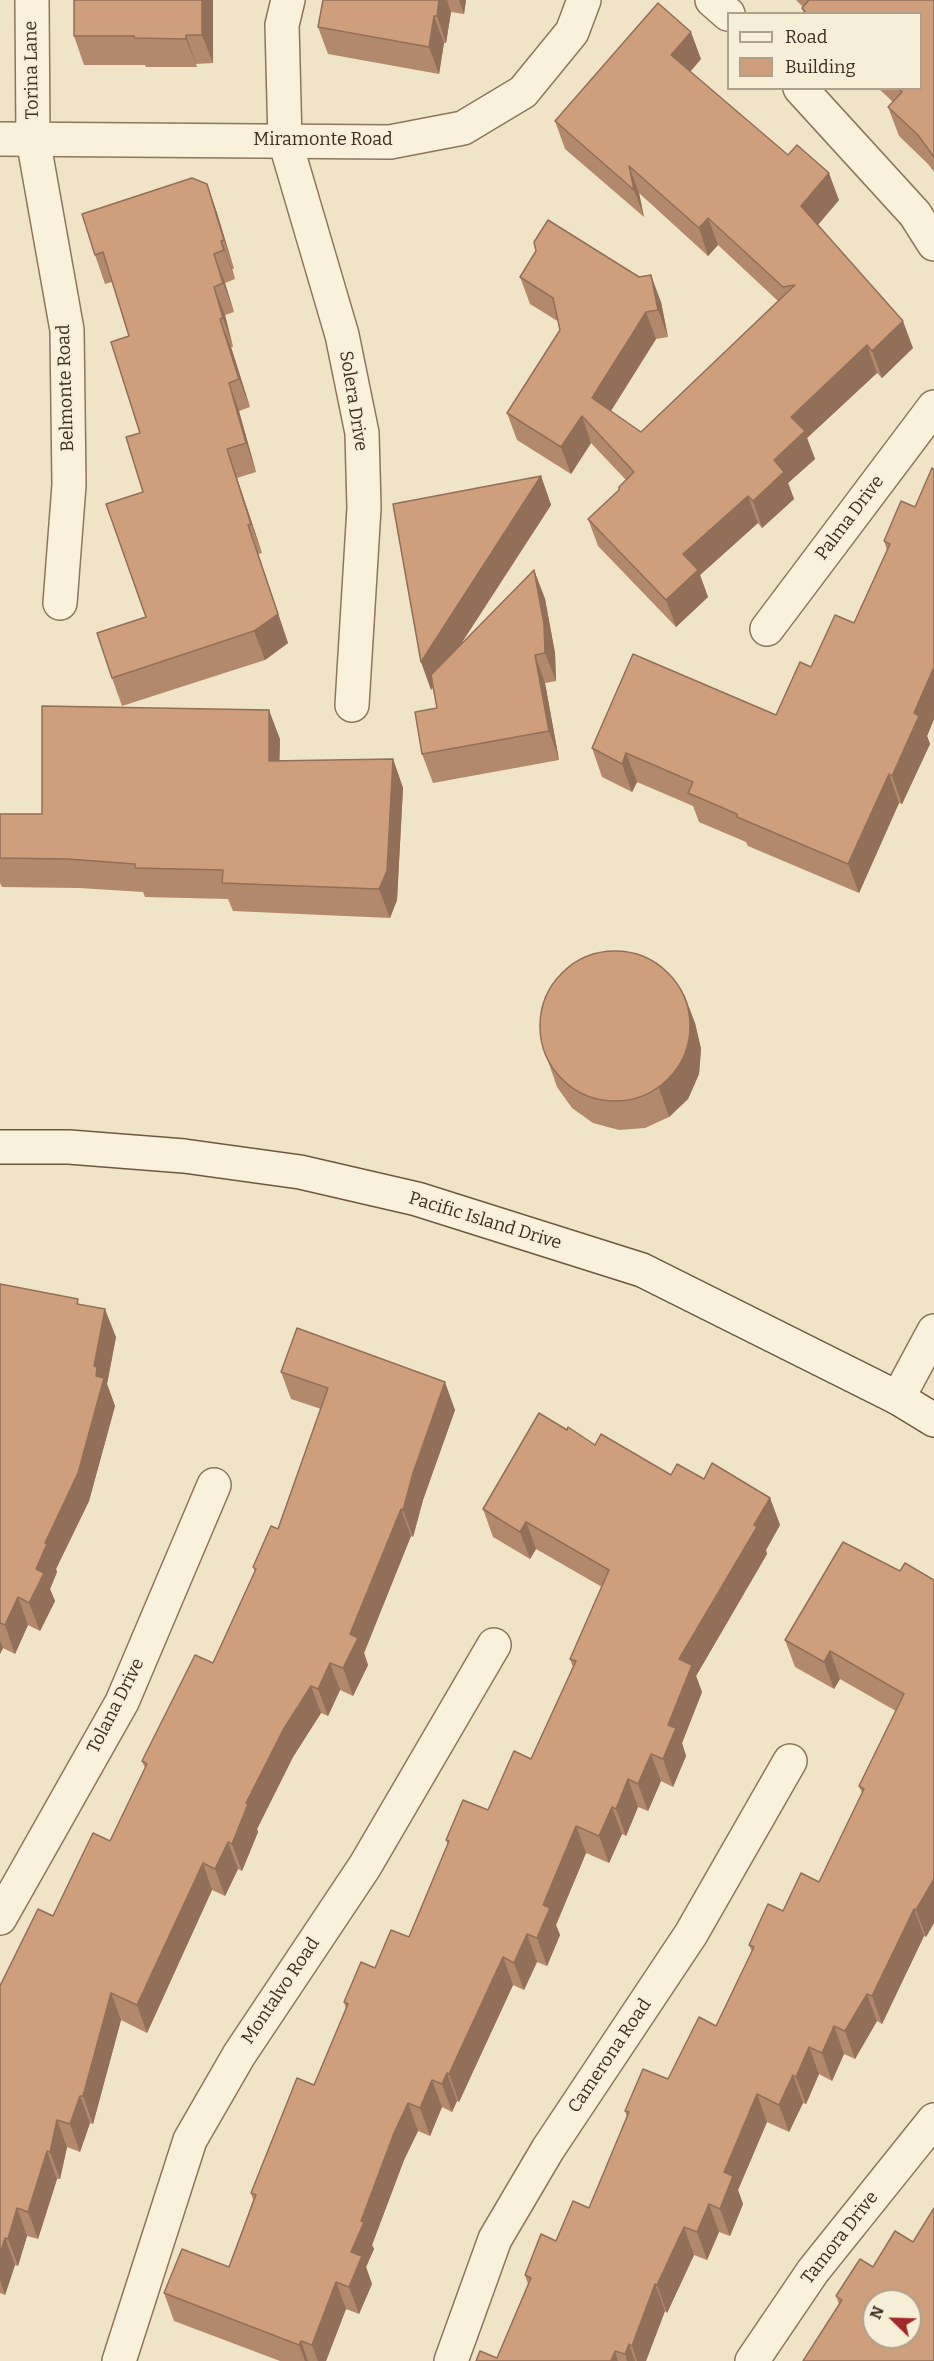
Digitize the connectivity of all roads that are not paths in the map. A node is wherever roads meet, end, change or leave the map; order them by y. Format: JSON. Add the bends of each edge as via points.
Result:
{"nodes":[{"id":1,"x":32,"y":0,"type":"edge"},
{"id":2,"x":288,"y":0,"type":"edge"},
{"id":3,"x":584,"y":0,"type":"edge"},
{"id":4,"x":712,"y":0,"type":"edge"},
{"id":5,"x":727,"y":12,"type":"edge"},
{"id":6,"x":802,"y":90,"type":"edge"},
{"id":7,"x":0,"y":139,"type":"edge"},
{"id":8,"x":33,"y":139,"type":"junction"},
{"id":9,"x":285,"y":141,"type":"junction"},
{"id":10,"x":934,"y":244,"type":"edge"},
{"id":11,"x":934,"y":407,"type":"edge"},
{"id":12,"x":60,"y":603,"type":"dead end"},
{"id":13,"x":767,"y":629,"type":"dead end"},
{"id":14,"x":352,"y":705,"type":"dead end"},
{"id":15,"x":0,"y":1146,"type":"edge"},
{"id":16,"x":934,"y":1331,"type":"edge"},
{"id":17,"x":898,"y":1398,"type":"junction"},
{"id":18,"x":934,"y":1420,"type":"edge"},
{"id":19,"x":214,"y":1485,"type":"dead end"},
{"id":20,"x":494,"y":1645,"type":"dead end"},
{"id":21,"x":790,"y":1761,"type":"dead end"},
{"id":22,"x":0,"y":1918,"type":"edge"},
{"id":23,"x":934,"y":2120,"type":"edge"},
{"id":24,"x":119,"y":2361,"type":"edge"},
{"id":25,"x":451,"y":2361,"type":"edge"},
{"id":26,"x":752,"y":2361,"type":"edge"}],
"edges":[{"from":1,"to":8,"type":"street","name":"Torina Lane"},
{"from":2,"to":9,"type":"street","name":"Solera Drive","via":[[282,25]]},
{"from":3,"to":9,"type":"street","name":"Miramonte Road","via":[[572,32],[523,92],[463,128],[390,142]]},
{"from":4,"to":5,"type":"street"},
{"from":6,"to":10,"type":"street","via":[[915,214]]},
{"from":7,"to":8,"type":"street","name":"Miramonte Road"},
{"from":8,"to":9,"type":"street","name":"Miramonte Road"},
{"from":8,"to":12,"type":"street","name":"Belmonte Road","via":[[67,330],[69,485]]},
{"from":9,"to":14,"type":"street","name":"Solera Drive","via":[[342,335],[362,433],[364,508]]},
{"from":11,"to":13,"type":"street","name":"Palma Drive"},
{"from":15,"to":17,"type":"street","name":"Pacific Island Drive","via":[[184,1156],[300,1172],[417,1199],[642,1270]]},
{"from":16,"to":17,"type":"street"},
{"from":17,"to":18,"type":"street","name":"Pacific Island Drive"},
{"from":19,"to":22,"type":"street","name":"Tolana Drive","via":[[122,1702]]},
{"from":20,"to":24,"type":"street","name":"Montalvo Road","via":[[365,1866],[239,2055],[190,2140]]},
{"from":21,"to":25,"type":"street","name":"Camerona Road","via":[[691,1934],[548,2149],[495,2239]]},
{"from":23,"to":26,"type":"street","name":"Tamora Drive","via":[[813,2271]]}]}
